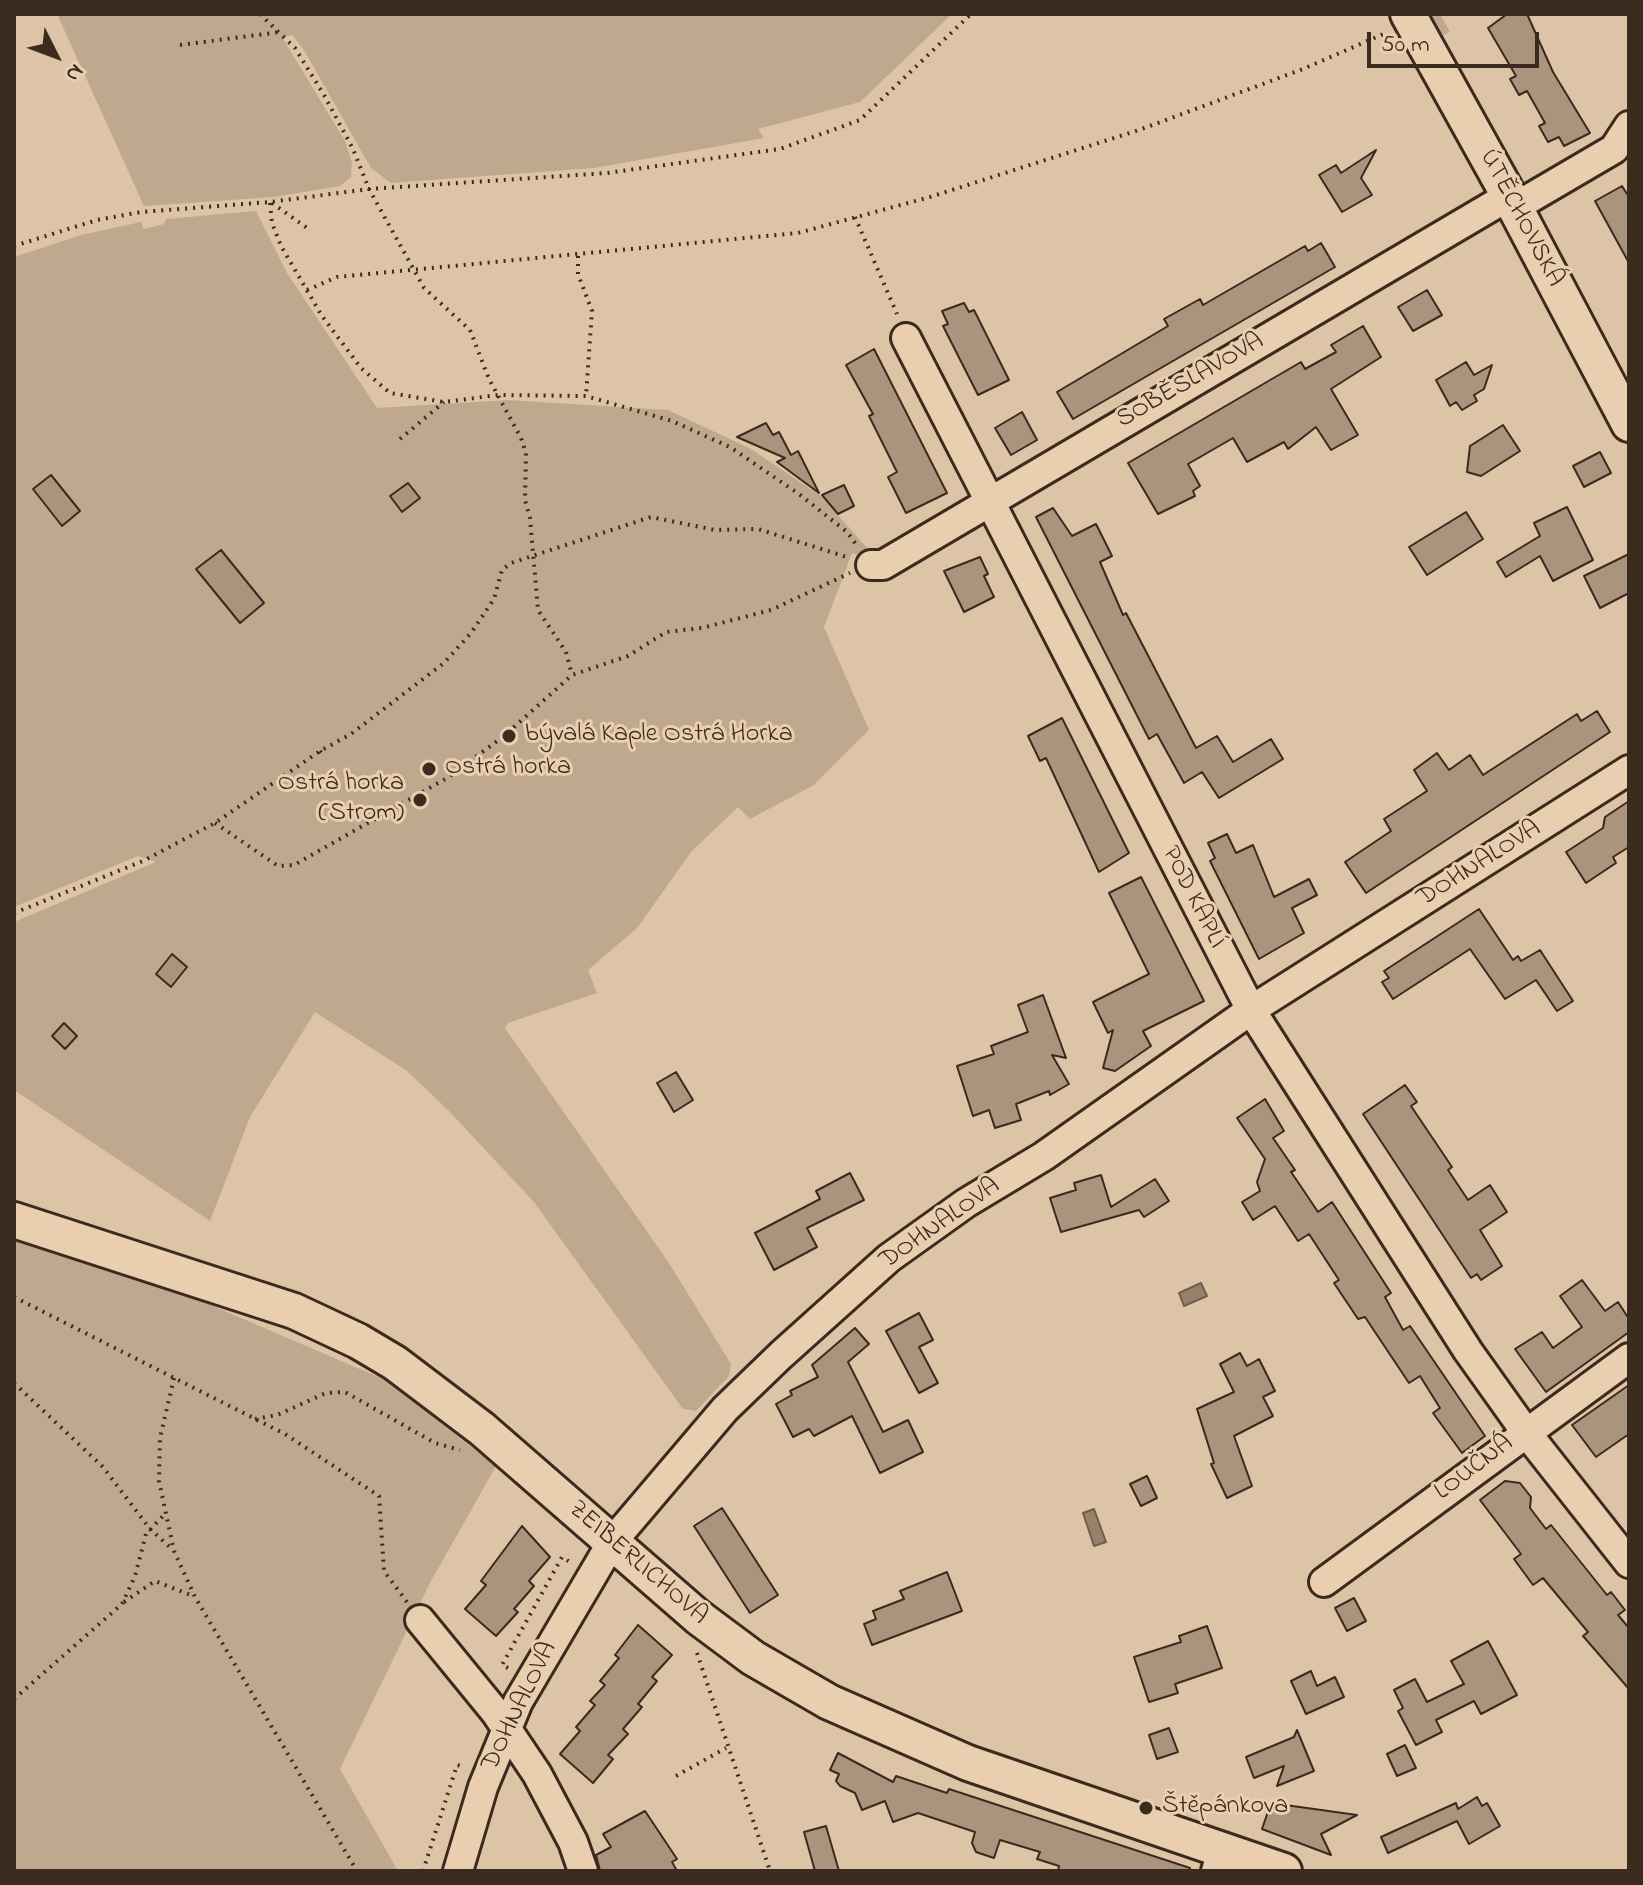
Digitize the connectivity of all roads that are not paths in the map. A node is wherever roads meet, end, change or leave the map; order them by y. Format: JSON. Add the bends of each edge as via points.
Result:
{"nodes":[{"id":1,"x":1410,"y":17,"type":"edge"},
{"id":2,"x":1629,"y":126,"type":"edge"},
{"id":3,"x":1512,"y":201,"type":"junction"},
{"id":4,"x":906,"y":338,"type":"road end"},
{"id":5,"x":1629,"y":424,"type":"edge"},
{"id":6,"x":990,"y":500,"type":"junction"},
{"id":7,"x":871,"y":565,"type":"road end"},
{"id":8,"x":1629,"y":770,"type":"edge"},
{"id":9,"x":1251,"y":1010,"type":"junction"},
{"id":10,"x":14,"y":1220,"type":"edge"},
{"id":11,"x":1629,"y":1358,"type":"edge"},
{"id":12,"x":1525,"y":1431,"type":"junction"},
{"id":13,"x":612,"y":1542,"type":"junction"},
{"id":14,"x":1629,"y":1563,"type":"edge"},
{"id":15,"x":1324,"y":1582,"type":"dead end"},
{"id":16,"x":420,"y":1620,"type":"road end"},
{"id":17,"x":507,"y":1729,"type":"junction"},
{"id":18,"x":1219,"y":1859,"type":"edge"},
{"id":19,"x":458,"y":1871,"type":"edge"},
{"id":20,"x":583,"y":1871,"type":"edge"},
{"id":21,"x":1284,"y":1871,"type":"edge"}],
"edges":[{"from":1,"to":3,"type":"street","name":"ÚTĚCHOVSKÁ"},
{"from":2,"to":3,"type":"street","name":"SOBĚSLAVOVA","via":[[1614,149]]},
{"from":3,"to":5,"type":"street","name":"ÚTĚCHOVSKÁ"},
{"from":3,"to":6,"type":"street","name":"SOBĚSLAVOVA"},
{"from":4,"to":6,"type":"street","name":"POD KAPLÍ"},
{"from":6,"to":7,"type":"street","name":"SOBĚSLAVOVA","via":[[883,565]]},
{"from":6,"to":9,"type":"street","name":"POD KAPLÍ"},
{"from":8,"to":9,"type":"street","name":"DOHNALOVA"},
{"from":9,"to":12,"type":"street","name":"POD KAPLÍ","via":[[1402,1252]]},
{"from":9,"to":13,"type":"street","name":"DOHNALOVA","via":[[889,1258],[725,1409]]},
{"from":10,"to":13,"type":"street","name":"ZEIBERLICHOVA","via":[[294,1311],[358,1341],[448,1401]]},
{"from":11,"to":12,"type":"street","name":"LOUČNÁ"},
{"from":12,"to":14,"type":"street","name":"POD KAPLÍ"},
{"from":12,"to":15,"type":"street","name":"LOUČNÁ"},
{"from":13,"to":17,"type":"street","name":"DOHNALOVA","via":[[532,1676]]},
{"from":13,"to":18,"type":"street","name":"ZEIBERLICHOVA","via":[[736,1646],[840,1708]]},
{"from":16,"to":17,"type":"street"},
{"from":17,"to":19,"type":"street","name":"DOHNALOVA"},
{"from":17,"to":20,"type":"street","via":[[537,1774]]},
{"from":18,"to":21,"type":"street","name":"ZEIBERLICHOVA"}]}
